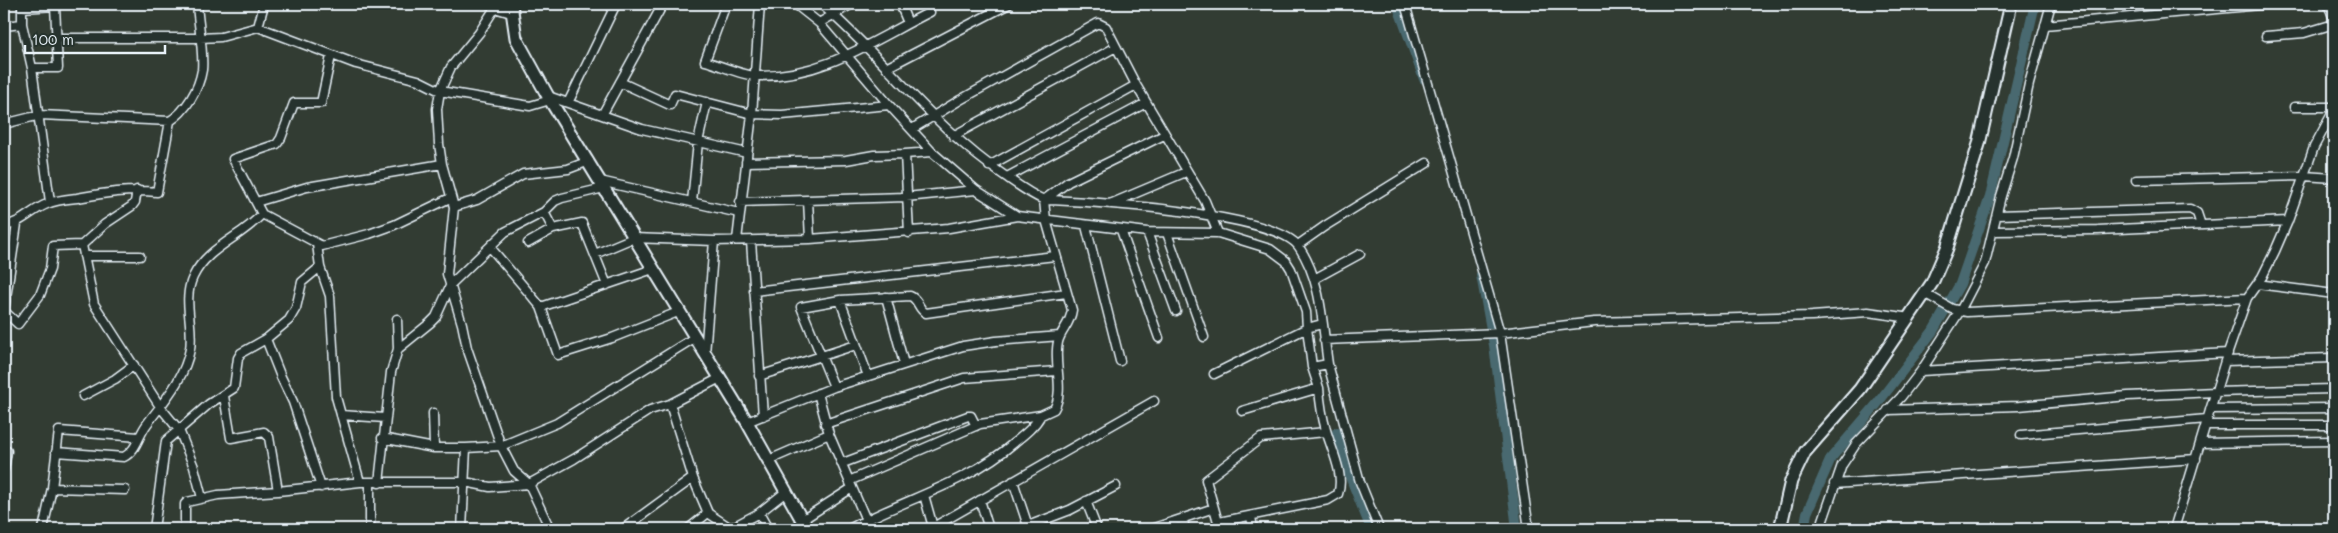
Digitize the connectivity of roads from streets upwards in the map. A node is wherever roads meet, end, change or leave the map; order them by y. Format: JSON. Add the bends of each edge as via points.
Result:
{"nodes":[{"id":1,"x":197,"y":4,"type":"edge"},
{"id":2,"x":264,"y":4,"type":"edge"},
{"id":3,"x":616,"y":4,"type":"edge"},
{"id":4,"x":663,"y":4,"type":"edge"},
{"id":5,"x":726,"y":4,"type":"edge"},
{"id":6,"x":760,"y":4,"type":"edge"},
{"id":7,"x":795,"y":4,"type":"edge"},
{"id":8,"x":821,"y":4,"type":"edge"},
{"id":9,"x":852,"y":4,"type":"edge"},
{"id":10,"x":900,"y":4,"type":"edge"},
{"id":11,"x":1009,"y":4,"type":"edge"},
{"id":12,"x":1405,"y":4,"type":"edge"},
{"id":13,"x":2012,"y":4,"type":"edge"},
{"id":14,"x":2051,"y":4,"type":"edge"},
{"id":15,"x":2271,"y":4,"type":"edge"},
{"id":16,"x":2328,"y":4,"type":"edge"},
{"id":17,"x":22,"y":6,"type":"edge"},
{"id":18,"x":511,"y":9,"type":"edge"},
{"id":19,"x":930,"y":12,"type":"dead end"},
{"id":20,"x":832,"y":13,"type":"junction"},
{"id":21,"x":2334,"y":19,"type":"edge"},
{"id":22,"x":819,"y":23,"type":"junction"},
{"id":23,"x":908,"y":23,"type":"junction"},
{"id":24,"x":22,"y":24,"type":"junction"},
{"id":25,"x":2334,"y":24,"type":"edge"},
{"id":26,"x":2045,"y":25,"type":"junction"},
{"id":27,"x":4,"y":26,"type":"edge"},
{"id":28,"x":258,"y":27,"type":"junction"},
{"id":29,"x":2266,"y":36,"type":"dead end"},
{"id":30,"x":56,"y":38,"type":"junction"},
{"id":31,"x":200,"y":38,"type":"junction"},
{"id":32,"x":865,"y":47,"type":"junction"},
{"id":33,"x":1116,"y":47,"type":"junction"},
{"id":34,"x":331,"y":56,"type":"junction"},
{"id":35,"x":848,"y":56,"type":"junction"},
{"id":36,"x":32,"y":68,"type":"junction"},
{"id":37,"x":886,"y":68,"type":"junction"},
{"id":38,"x":755,"y":76,"type":"junction"},
{"id":39,"x":620,"y":82,"type":"junction"},
{"id":40,"x":1136,"y":85,"type":"junction"},
{"id":41,"x":440,"y":91,"type":"junction"},
{"id":42,"x":549,"y":98,"type":"junction"},
{"id":43,"x":707,"y":102,"type":"junction"},
{"id":44,"x":568,"y":103,"type":"junction"},
{"id":45,"x":1146,"y":103,"type":"junction"},
{"id":46,"x":889,"y":105,"type":"junction"},
{"id":47,"x":2294,"y":107,"type":"dead end"},
{"id":48,"x":2334,"y":108,"type":"edge"},
{"id":49,"x":40,"y":114,"type":"junction"},
{"id":50,"x":752,"y":114,"type":"junction"},
{"id":51,"x":602,"y":115,"type":"junction"},
{"id":52,"x":933,"y":116,"type":"junction"},
{"id":53,"x":170,"y":121,"type":"junction"},
{"id":54,"x":4,"y":124,"type":"edge"},
{"id":55,"x":912,"y":129,"type":"junction"},
{"id":56,"x":1164,"y":135,"type":"junction"},
{"id":57,"x":953,"y":136,"type":"junction"},
{"id":58,"x":698,"y":142,"type":"junction"},
{"id":59,"x":747,"y":152,"type":"junction"},
{"id":60,"x":932,"y":152,"type":"junction"},
{"id":61,"x":905,"y":154,"type":"junction"},
{"id":62,"x":588,"y":161,"type":"junction"},
{"id":63,"x":746,"y":162,"type":"junction"},
{"id":64,"x":1427,"y":163,"type":"dead end"},
{"id":65,"x":442,"y":164,"type":"junction"},
{"id":66,"x":989,"y":166,"type":"junction"},
{"id":67,"x":1186,"y":172,"type":"junction"},
{"id":68,"x":2304,"y":176,"type":"junction"},
{"id":69,"x":1006,"y":177,"type":"junction"},
{"id":70,"x":2334,"y":178,"type":"edge"},
{"id":71,"x":2136,"y":180,"type":"dead end"},
{"id":72,"x":602,"y":184,"type":"junction"},
{"id":73,"x":137,"y":190,"type":"junction"},
{"id":74,"x":976,"y":190,"type":"junction"},
{"id":75,"x":906,"y":197,"type":"junction"},
{"id":76,"x":450,"y":198,"type":"junction"},
{"id":77,"x":808,"y":200,"type":"junction"},
{"id":78,"x":1044,"y":200,"type":"junction"},
{"id":79,"x":50,"y":202,"type":"junction"},
{"id":80,"x":256,"y":202,"type":"junction"},
{"id":81,"x":692,"y":202,"type":"junction"},
{"id":82,"x":740,"y":202,"type":"junction"},
{"id":83,"x":1110,"y":204,"type":"junction"},
{"id":84,"x":454,"y":207,"type":"junction"},
{"id":85,"x":544,"y":212,"type":"junction"},
{"id":86,"x":739,"y":213,"type":"junction"},
{"id":87,"x":262,"y":214,"type":"junction"},
{"id":88,"x":1997,"y":215,"type":"junction"},
{"id":89,"x":1017,"y":216,"type":"junction"},
{"id":90,"x":1212,"y":216,"type":"junction"},
{"id":91,"x":1046,"y":220,"type":"junction"},
{"id":92,"x":2288,"y":221,"type":"junction"},
{"id":93,"x":17,"y":224,"type":"junction"},
{"id":94,"x":2200,"y":225,"type":"junction"},
{"id":95,"x":4,"y":226,"type":"edge"},
{"id":96,"x":1086,"y":226,"type":"junction"},
{"id":97,"x":553,"y":229,"type":"junction"},
{"id":98,"x":1121,"y":230,"type":"junction"},
{"id":99,"x":1994,"y":231,"type":"junction"},
{"id":100,"x":1147,"y":232,"type":"junction"},
{"id":101,"x":1167,"y":232,"type":"junction"},
{"id":102,"x":1218,"y":232,"type":"junction"},
{"id":103,"x":909,"y":233,"type":"junction"},
{"id":104,"x":633,"y":238,"type":"junction"},
{"id":105,"x":810,"y":239,"type":"junction"},
{"id":106,"x":737,"y":240,"type":"junction"},
{"id":107,"x":714,"y":241,"type":"junction"},
{"id":108,"x":751,"y":241,"type":"junction"},
{"id":109,"x":528,"y":243,"type":"dead end"},
{"id":110,"x":317,"y":244,"type":"junction"},
{"id":111,"x":82,"y":245,"type":"junction"},
{"id":112,"x":1298,"y":245,"type":"junction"},
{"id":113,"x":490,"y":247,"type":"junction"},
{"id":114,"x":595,"y":254,"type":"junction"},
{"id":115,"x":1360,"y":254,"type":"dead end"},
{"id":116,"x":84,"y":256,"type":"junction"},
{"id":117,"x":140,"y":256,"type":"dead end"},
{"id":118,"x":1055,"y":256,"type":"junction"},
{"id":119,"x":320,"y":267,"type":"junction"},
{"id":120,"x":653,"y":269,"type":"junction"},
{"id":121,"x":1316,"y":278,"type":"junction"},
{"id":122,"x":451,"y":284,"type":"junction"},
{"id":123,"x":2257,"y":284,"type":"junction"},
{"id":124,"x":608,"y":285,"type":"junction"},
{"id":125,"x":754,"y":291,"type":"junction"},
{"id":126,"x":1066,"y":293,"type":"junction"},
{"id":127,"x":2334,"y":294,"type":"edge"},
{"id":128,"x":886,"y":297,"type":"junction"},
{"id":129,"x":1932,"y":297,"type":"junction"},
{"id":130,"x":2247,"y":298,"type":"junction"},
{"id":131,"x":840,"y":300,"type":"junction"},
{"id":132,"x":542,"y":307,"type":"junction"},
{"id":133,"x":1956,"y":310,"type":"junction"},
{"id":134,"x":4,"y":311,"type":"edge"},
{"id":135,"x":1176,"y":311,"type":"dead end"},
{"id":136,"x":678,"y":312,"type":"junction"},
{"id":137,"x":1910,"y":318,"type":"junction"},
{"id":138,"x":397,"y":319,"type":"dead end"},
{"id":139,"x":1322,"y":324,"type":"junction"},
{"id":140,"x":1307,"y":328,"type":"junction"},
{"id":141,"x":1495,"y":333,"type":"junction"},
{"id":142,"x":1060,"y":336,"type":"junction"},
{"id":143,"x":1204,"y":337,"type":"dead end"},
{"id":144,"x":694,"y":338,"type":"junction"},
{"id":145,"x":1159,"y":338,"type":"dead end"},
{"id":146,"x":266,"y":339,"type":"junction"},
{"id":147,"x":1324,"y":340,"type":"junction"},
{"id":148,"x":856,"y":345,"type":"junction"},
{"id":149,"x":398,"y":349,"type":"junction"},
{"id":150,"x":705,"y":354,"type":"junction"},
{"id":151,"x":821,"y":357,"type":"junction"},
{"id":152,"x":2226,"y":357,"type":"junction"},
{"id":153,"x":2334,"y":358,"type":"edge"},
{"id":154,"x":1120,"y":361,"type":"dead end"},
{"id":155,"x":904,"y":364,"type":"junction"},
{"id":156,"x":1328,"y":364,"type":"junction"},
{"id":157,"x":134,"y":365,"type":"junction"},
{"id":158,"x":1312,"y":367,"type":"junction"},
{"id":159,"x":1057,"y":371,"type":"junction"},
{"id":160,"x":1921,"y":371,"type":"junction"},
{"id":161,"x":1214,"y":374,"type":"dead end"},
{"id":162,"x":759,"y":376,"type":"junction"},
{"id":163,"x":868,"y":376,"type":"junction"},
{"id":164,"x":720,"y":378,"type":"junction"},
{"id":165,"x":834,"y":387,"type":"junction"},
{"id":166,"x":1319,"y":388,"type":"junction"},
{"id":167,"x":2334,"y":388,"type":"edge"},
{"id":168,"x":2215,"y":392,"type":"junction"},
{"id":169,"x":818,"y":393,"type":"junction"},
{"id":170,"x":82,"y":396,"type":"dead end"},
{"id":171,"x":224,"y":396,"type":"junction"},
{"id":172,"x":1154,"y":401,"type":"dead end"},
{"id":173,"x":670,"y":404,"type":"junction"},
{"id":174,"x":161,"y":408,"type":"junction"},
{"id":175,"x":2334,"y":408,"type":"edge"},
{"id":176,"x":1888,"y":410,"type":"junction"},
{"id":177,"x":2210,"y":410,"type":"junction"},
{"id":178,"x":1242,"y":411,"type":"dead end"},
{"id":179,"x":433,"y":413,"type":"dead end"},
{"id":180,"x":341,"y":415,"type":"junction"},
{"id":181,"x":1042,"y":415,"type":"junction"},
{"id":182,"x":763,"y":416,"type":"junction"},
{"id":183,"x":385,"y":418,"type":"junction"},
{"id":184,"x":747,"y":422,"type":"junction"},
{"id":185,"x":2206,"y":422,"type":"junction"},
{"id":186,"x":825,"y":424,"type":"junction"},
{"id":187,"x":2334,"y":425,"type":"edge"},
{"id":188,"x":976,"y":426,"type":"junction"},
{"id":189,"x":179,"y":430,"type":"junction"},
{"id":190,"x":1326,"y":432,"type":"junction"},
{"id":191,"x":828,"y":434,"type":"junction"},
{"id":192,"x":2021,"y":435,"type":"dead end"},
{"id":193,"x":139,"y":437,"type":"junction"},
{"id":194,"x":382,"y":438,"type":"junction"},
{"id":195,"x":2334,"y":441,"type":"edge"},
{"id":196,"x":2200,"y":443,"type":"junction"},
{"id":197,"x":501,"y":446,"type":"junction"},
{"id":198,"x":434,"y":448,"type":"junction"},
{"id":199,"x":466,"y":448,"type":"junction"},
{"id":200,"x":7,"y":450,"type":"dead end"},
{"id":201,"x":56,"y":452,"type":"junction"},
{"id":202,"x":2196,"y":459,"type":"junction"},
{"id":203,"x":769,"y":460,"type":"junction"},
{"id":204,"x":843,"y":463,"type":"junction"},
{"id":205,"x":4,"y":469,"type":"edge"},
{"id":206,"x":693,"y":478,"type":"junction"},
{"id":207,"x":1013,"y":481,"type":"junction"},
{"id":208,"x":360,"y":482,"type":"junction"},
{"id":209,"x":464,"y":482,"type":"junction"},
{"id":210,"x":370,"y":483,"type":"junction"},
{"id":211,"x":379,"y":483,"type":"junction"},
{"id":212,"x":529,"y":484,"type":"junction"},
{"id":213,"x":850,"y":484,"type":"junction"},
{"id":214,"x":1834,"y":484,"type":"junction"},
{"id":215,"x":1116,"y":486,"type":"dead end"},
{"id":216,"x":321,"y":487,"type":"junction"},
{"id":217,"x":52,"y":488,"type":"junction"},
{"id":218,"x":125,"y":490,"type":"dead end"},
{"id":219,"x":278,"y":491,"type":"junction"},
{"id":220,"x":787,"y":491,"type":"junction"},
{"id":221,"x":924,"y":496,"type":"junction"},
{"id":222,"x":202,"y":498,"type":"junction"},
{"id":223,"x":980,"y":500,"type":"junction"},
{"id":224,"x":1086,"y":501,"type":"junction"},
{"id":225,"x":1214,"y":508,"type":"junction"},
{"id":226,"x":708,"y":513,"type":"junction"},
{"id":227,"x":759,"y":513,"type":"junction"},
{"id":228,"x":1251,"y":516,"type":"junction"},
{"id":229,"x":1183,"y":519,"type":"junction"},
{"id":230,"x":866,"y":520,"type":"junction"},
{"id":231,"x":805,"y":525,"type":"edge"},
{"id":232,"x":1220,"y":526,"type":"edge"},
{"id":233,"x":1028,"y":527,"type":"edge"},
{"id":234,"x":932,"y":528,"type":"edge"},
{"id":235,"x":43,"y":529,"type":"edge"},
{"id":236,"x":154,"y":529,"type":"edge"},
{"id":237,"x":184,"y":529,"type":"edge"},
{"id":238,"x":370,"y":529,"type":"edge"},
{"id":239,"x":462,"y":529,"type":"edge"},
{"id":240,"x":550,"y":529,"type":"edge"},
{"id":241,"x":623,"y":529,"type":"edge"},
{"id":242,"x":688,"y":529,"type":"edge"},
{"id":243,"x":730,"y":529,"type":"edge"},
{"id":244,"x":768,"y":529,"type":"edge"},
{"id":245,"x":848,"y":529,"type":"edge"},
{"id":246,"x":989,"y":529,"type":"edge"},
{"id":247,"x":1098,"y":529,"type":"edge"},
{"id":248,"x":1151,"y":529,"type":"edge"},
{"id":249,"x":1185,"y":529,"type":"edge"},
{"id":250,"x":1254,"y":529,"type":"edge"},
{"id":251,"x":1379,"y":529,"type":"edge"},
{"id":252,"x":1529,"y":529,"type":"edge"},
{"id":253,"x":1780,"y":529,"type":"edge"},
{"id":254,"x":1820,"y":529,"type":"edge"},
{"id":255,"x":2174,"y":529,"type":"edge"}],
"edges":[{"from":1,"to":31,"type":"street"},
{"from":2,"to":28,"type":"street"},
{"from":3,"to":44,"type":"street"},
{"from":4,"to":39,"type":"street"},
{"from":5,"to":38,"type":"street","via":[[705,61]]},
{"from":6,"to":38,"type":"street"},
{"from":7,"to":22,"type":"street"},
{"from":8,"to":20,"type":"street"},
{"from":9,"to":20,"type":"street"},
{"from":10,"to":23,"type":"street"},
{"from":11,"to":37,"type":"street"},
{"from":12,"to":141,"type":"street"},
{"from":13,"to":129,"type":"street","via":[[1979,144]]},
{"from":14,"to":26,"type":"street"},
{"from":15,"to":26,"type":"street"},
{"from":16,"to":21,"type":"street"},
{"from":17,"to":24,"type":"street"},
{"from":17,"to":30,"type":"street","via":[[55,6]]},
{"from":18,"to":41,"type":"street","via":[[493,11],[451,67]]},
{"from":18,"to":42,"type":"street","via":[[520,47]]},
{"from":19,"to":23,"type":"street"},
{"from":20,"to":22,"type":"street"},
{"from":20,"to":32,"type":"street"},
{"from":22,"to":35,"type":"street"},
{"from":23,"to":32,"type":"street"},
{"from":24,"to":27,"type":"street"},
{"from":24,"to":36,"type":"street"},
{"from":25,"to":29,"type":"street","via":[[2300,33]]},
{"from":26,"to":88,"type":"street"},
{"from":28,"to":31,"type":"street","via":[[221,37]]},
{"from":28,"to":34,"type":"street"},
{"from":30,"to":31,"type":"street"},
{"from":30,"to":36,"type":"street","via":[[58,68]]},
{"from":31,"to":53,"type":"street","via":[[202,70],[182,114]]},
{"from":32,"to":35,"type":"street"},
{"from":32,"to":37,"type":"street"},
{"from":33,"to":40,"type":"street"},
{"from":33,"to":52,"type":"street","via":[[1106,27],[1098,23]]},
{"from":33,"to":57,"type":"street"},
{"from":34,"to":41,"type":"street","via":[[418,80]]},
{"from":34,"to":80,"type":"street","via":[[321,103],[294,103],[277,144],[233,159]]},
{"from":35,"to":38,"type":"street","via":[[813,69]]},
{"from":35,"to":46,"type":"street"},
{"from":36,"to":49,"type":"street"},
{"from":37,"to":52,"type":"street"},
{"from":38,"to":50,"type":"street"},
{"from":39,"to":43,"type":"street","via":[[670,105],[675,94]]},
{"from":39,"to":51,"type":"street"},
{"from":40,"to":45,"type":"street"},
{"from":40,"to":66,"type":"street"},
{"from":41,"to":42,"type":"street","via":[[530,106]]},
{"from":41,"to":65,"type":"street","via":[[437,122]]},
{"from":42,"to":44,"type":"street"},
{"from":42,"to":62,"type":"street"},
{"from":43,"to":50,"type":"street"},
{"from":43,"to":58,"type":"street"},
{"from":44,"to":51,"type":"street"},
{"from":45,"to":56,"type":"street"},
{"from":45,"to":69,"type":"street"},
{"from":46,"to":50,"type":"street","via":[[782,116]]},
{"from":46,"to":55,"type":"street"},
{"from":47,"to":48,"type":"street"},
{"from":48,"to":68,"type":"street","via":[[2314,147]]},
{"from":49,"to":53,"type":"street"},
{"from":49,"to":54,"type":"street"},
{"from":49,"to":79,"type":"street"},
{"from":50,"to":59,"type":"street"},
{"from":51,"to":58,"type":"street"},
{"from":52,"to":55,"type":"street"},
{"from":52,"to":57,"type":"street"},
{"from":53,"to":73,"type":"street","via":[[157,192]]},
{"from":55,"to":60,"type":"street"},
{"from":56,"to":67,"type":"street"},
{"from":56,"to":78,"type":"street","via":[[1068,182]]},
{"from":57,"to":66,"type":"street"},
{"from":58,"to":59,"type":"street"},
{"from":58,"to":81,"type":"street"},
{"from":59,"to":63,"type":"street"},
{"from":60,"to":61,"type":"street"},
{"from":60,"to":74,"type":"street"},
{"from":61,"to":63,"type":"street","via":[[846,160]]},
{"from":61,"to":75,"type":"street"},
{"from":62,"to":72,"type":"street"},
{"from":62,"to":84,"type":"street","via":[[568,168],[523,174],[477,200]]},
{"from":63,"to":82,"type":"street"},
{"from":64,"to":112,"type":"street"},
{"from":65,"to":76,"type":"street"},
{"from":65,"to":80,"type":"street","via":[[307,187]]},
{"from":66,"to":69,"type":"street"},
{"from":67,"to":83,"type":"street"},
{"from":67,"to":90,"type":"street"},
{"from":68,"to":70,"type":"street"},
{"from":68,"to":71,"type":"street"},
{"from":68,"to":92,"type":"street"},
{"from":69,"to":78,"type":"street"},
{"from":72,"to":81,"type":"street"},
{"from":72,"to":85,"type":"street","via":[[555,201]]},
{"from":72,"to":104,"type":"street"},
{"from":73,"to":79,"type":"street"},
{"from":73,"to":111,"type":"street","via":[[132,206]]},
{"from":74,"to":75,"type":"street"},
{"from":74,"to":89,"type":"street"},
{"from":75,"to":77,"type":"street"},
{"from":75,"to":103,"type":"street"},
{"from":76,"to":84,"type":"street"},
{"from":76,"to":110,"type":"street","via":[[375,232],[322,246]]},
{"from":77,"to":82,"type":"street"},
{"from":77,"to":105,"type":"street"},
{"from":78,"to":83,"type":"street"},
{"from":78,"to":91,"type":"street"},
{"from":79,"to":93,"type":"street","via":[[32,210]]},
{"from":80,"to":87,"type":"street"},
{"from":81,"to":86,"type":"street"},
{"from":82,"to":86,"type":"street"},
{"from":83,"to":90,"type":"street"},
{"from":84,"to":122,"type":"street","via":[[446,266]]},
{"from":85,"to":97,"type":"street"},
{"from":85,"to":113,"type":"street","via":[[512,227]]},
{"from":86,"to":106,"type":"street"},
{"from":87,"to":110,"type":"street"},
{"from":87,"to":174,"type":"street","via":[[251,226],[230,237],[193,276],[188,292],[190,349],[179,379]]},
{"from":88,"to":94,"type":"street","via":[[2190,210],[2197,213]]},
{"from":88,"to":99,"type":"street"},
{"from":89,"to":91,"type":"street"},
{"from":89,"to":103,"type":"street"},
{"from":90,"to":102,"type":"street"},
{"from":90,"to":112,"type":"street","via":[[1269,229]]},
{"from":91,"to":96,"type":"street"},
{"from":91,"to":118,"type":"street"},
{"from":92,"to":94,"type":"street"},
{"from":92,"to":123,"type":"street"},
{"from":93,"to":95,"type":"street"},
{"from":93,"to":134,"type":"street"},
{"from":94,"to":99,"type":"street"},
{"from":96,"to":98,"type":"street"},
{"from":96,"to":154,"type":"street"},
{"from":97,"to":109,"type":"street"},
{"from":97,"to":114,"type":"street","via":[[582,223]]},
{"from":98,"to":100,"type":"street"},
{"from":98,"to":145,"type":"street"},
{"from":99,"to":133,"type":"street","via":[[1985,263]]},
{"from":100,"to":101,"type":"street"},
{"from":100,"to":135,"type":"street"},
{"from":101,"to":102,"type":"street"},
{"from":101,"to":143,"type":"street"},
{"from":102,"to":140,"type":"street","via":[[1270,249],[1286,260],[1300,290]]},
{"from":103,"to":105,"type":"street"},
{"from":104,"to":107,"type":"street"},
{"from":104,"to":114,"type":"street"},
{"from":104,"to":120,"type":"street"},
{"from":105,"to":108,"type":"street"},
{"from":106,"to":107,"type":"street"},
{"from":106,"to":108,"type":"street"},
{"from":107,"to":150,"type":"street"},
{"from":108,"to":125,"type":"street"},
{"from":110,"to":119,"type":"street"},
{"from":111,"to":116,"type":"street"},
{"from":111,"to":134,"type":"street","via":[[54,246],[40,295],[18,324]]},
{"from":112,"to":121,"type":"street"},
{"from":113,"to":122,"type":"street"},
{"from":113,"to":132,"type":"street"},
{"from":114,"to":124,"type":"street"},
{"from":115,"to":121,"type":"street"},
{"from":116,"to":117,"type":"street"},
{"from":116,"to":157,"type":"street","via":[[94,304]]},
{"from":118,"to":125,"type":"street"},
{"from":118,"to":126,"type":"street"},
{"from":119,"to":146,"type":"street","via":[[302,282],[296,308],[289,320]]},
{"from":119,"to":180,"type":"street","via":[[330,296],[336,397]]},
{"from":120,"to":124,"type":"street"},
{"from":120,"to":136,"type":"street"},
{"from":121,"to":139,"type":"street"},
{"from":122,"to":149,"type":"street","via":[[436,317]]},
{"from":122,"to":197,"type":"street","via":[[466,348]]},
{"from":123,"to":127,"type":"street"},
{"from":123,"to":130,"type":"street"},
{"from":124,"to":132,"type":"street"},
{"from":125,"to":162,"type":"street"},
{"from":126,"to":128,"type":"street","via":[[926,313],[912,296]]},
{"from":126,"to":142,"type":"street","via":[[1071,315]]},
{"from":128,"to":131,"type":"street"},
{"from":128,"to":155,"type":"street"},
{"from":129,"to":133,"type":"street"},
{"from":129,"to":137,"type":"street"},
{"from":130,"to":133,"type":"street"},
{"from":130,"to":152,"type":"street"},
{"from":131,"to":148,"type":"street"},
{"from":131,"to":151,"type":"street","via":[[801,307]]},
{"from":132,"to":136,"type":"street","via":[[558,354],[612,338]]},
{"from":133,"to":160,"type":"street"},
{"from":136,"to":144,"type":"street"},
{"from":137,"to":141,"type":"street","via":[[1868,312],[1594,322]]},
{"from":137,"to":253,"type":"street","via":[[1860,389],[1805,452],[1791,482]]},
{"from":138,"to":149,"type":"street"},
{"from":139,"to":140,"type":"street"},
{"from":139,"to":147,"type":"street"},
{"from":140,"to":158,"type":"street"},
{"from":140,"to":161,"type":"street"},
{"from":141,"to":147,"type":"street"},
{"from":141,"to":252,"type":"street"},
{"from":142,"to":155,"type":"street","via":[[975,344]]},
{"from":142,"to":159,"type":"street"},
{"from":144,"to":150,"type":"street"},
{"from":144,"to":197,"type":"street","via":[[557,423]]},
{"from":146,"to":171,"type":"street","via":[[241,353],[234,388]]},
{"from":146,"to":216,"type":"street","via":[[293,402]]},
{"from":147,"to":156,"type":"street"},
{"from":148,"to":151,"type":"street"},
{"from":148,"to":163,"type":"street"},
{"from":149,"to":183,"type":"street","via":[[391,372]]},
{"from":150,"to":164,"type":"street"},
{"from":151,"to":162,"type":"street"},
{"from":151,"to":165,"type":"street"},
{"from":152,"to":153,"type":"street"},
{"from":152,"to":160,"type":"street"},
{"from":152,"to":168,"type":"street"},
{"from":155,"to":163,"type":"street"},
{"from":156,"to":158,"type":"street"},
{"from":156,"to":251,"type":"street","via":[[1360,482]]},
{"from":157,"to":170,"type":"street"},
{"from":157,"to":174,"type":"street"},
{"from":158,"to":166,"type":"street"},
{"from":159,"to":181,"type":"street","via":[[1056,405]]},
{"from":159,"to":186,"type":"street","via":[[964,378]]},
{"from":160,"to":176,"type":"street"},
{"from":162,"to":182,"type":"street"},
{"from":163,"to":165,"type":"street"},
{"from":164,"to":173,"type":"street"},
{"from":164,"to":184,"type":"street"},
{"from":165,"to":169,"type":"street"},
{"from":166,"to":178,"type":"street"},
{"from":166,"to":190,"type":"street"},
{"from":167,"to":168,"type":"street"},
{"from":168,"to":176,"type":"street","via":[[2019,406]]},
{"from":168,"to":177,"type":"street"},
{"from":169,"to":182,"type":"street"},
{"from":169,"to":186,"type":"street"},
{"from":171,"to":189,"type":"street","via":[[209,404]]},
{"from":171,"to":219,"type":"street","via":[[231,438],[264,432],[269,437]]},
{"from":172,"to":207,"type":"street"},
{"from":173,"to":206,"type":"street"},
{"from":173,"to":212,"type":"street","via":[[650,410]]},
{"from":174,"to":189,"type":"street"},
{"from":174,"to":193,"type":"street"},
{"from":175,"to":177,"type":"street"},
{"from":176,"to":214,"type":"street","via":[[1849,453]]},
{"from":177,"to":185,"type":"street"},
{"from":179,"to":198,"type":"street"},
{"from":180,"to":183,"type":"street"},
{"from":180,"to":208,"type":"street"},
{"from":181,"to":188,"type":"street"},
{"from":181,"to":221,"type":"street","via":[[1030,429],[990,461]]},
{"from":182,"to":184,"type":"street"},
{"from":183,"to":194,"type":"street"},
{"from":184,"to":203,"type":"street"},
{"from":185,"to":187,"type":"street"},
{"from":185,"to":192,"type":"street"},
{"from":185,"to":196,"type":"street"},
{"from":186,"to":191,"type":"street"},
{"from":188,"to":204,"type":"street","via":[[968,416]]},
{"from":188,"to":213,"type":"street"},
{"from":189,"to":222,"type":"street","via":[[194,466]]},
{"from":189,"to":236,"type":"street","via":[[169,438],[165,448]]},
{"from":190,"to":225,"type":"street","via":[[1258,440],[1206,480]]},
{"from":190,"to":228,"type":"street","via":[[1333,448],[1339,480],[1338,494],[1328,500]]},
{"from":191,"to":203,"type":"street"},
{"from":191,"to":204,"type":"street"},
{"from":193,"to":201,"type":"street","via":[[133,452],[124,457]]},
{"from":193,"to":201,"type":"street","via":[[61,430],[57,434]]},
{"from":194,"to":198,"type":"street"},
{"from":194,"to":211,"type":"street"},
{"from":195,"to":196,"type":"street"},
{"from":196,"to":202,"type":"street"},
{"from":197,"to":199,"type":"street"},
{"from":197,"to":212,"type":"street","via":[[514,471]]},
{"from":198,"to":199,"type":"street"},
{"from":199,"to":209,"type":"street"},
{"from":200,"to":205,"type":"street"},
{"from":201,"to":217,"type":"street"},
{"from":202,"to":214,"type":"street"},
{"from":202,"to":255,"type":"street"},
{"from":203,"to":220,"type":"street"},
{"from":204,"to":213,"type":"street"},
{"from":206,"to":226,"type":"street"},
{"from":206,"to":241,"type":"street"},
{"from":207,"to":223,"type":"street"},
{"from":207,"to":233,"type":"street"},
{"from":208,"to":210,"type":"street"},
{"from":208,"to":216,"type":"street"},
{"from":209,"to":211,"type":"street"},
{"from":209,"to":212,"type":"street","via":[[490,487]]},
{"from":209,"to":239,"type":"street"},
{"from":210,"to":211,"type":"street"},
{"from":210,"to":238,"type":"street"},
{"from":212,"to":240,"type":"street"},
{"from":213,"to":230,"type":"street"},
{"from":213,"to":231,"type":"street"},
{"from":214,"to":254,"type":"street"},
{"from":215,"to":224,"type":"street"},
{"from":216,"to":219,"type":"street"},
{"from":217,"to":218,"type":"street"},
{"from":217,"to":235,"type":"street"},
{"from":219,"to":222,"type":"street"},
{"from":220,"to":227,"type":"street"},
{"from":220,"to":231,"type":"street"},
{"from":221,"to":230,"type":"street"},
{"from":221,"to":234,"type":"street"},
{"from":222,"to":237,"type":"street","via":[[185,504]]},
{"from":223,"to":234,"type":"street"},
{"from":223,"to":246,"type":"street"},
{"from":224,"to":233,"type":"street"},
{"from":224,"to":247,"type":"street"},
{"from":225,"to":229,"type":"street"},
{"from":225,"to":232,"type":"street"},
{"from":226,"to":242,"type":"street"},
{"from":226,"to":243,"type":"street"},
{"from":227,"to":243,"type":"street"},
{"from":227,"to":244,"type":"street"},
{"from":228,"to":232,"type":"street"},
{"from":228,"to":250,"type":"street"},
{"from":229,"to":248,"type":"street"},
{"from":229,"to":249,"type":"street"},
{"from":230,"to":245,"type":"street"}]}
